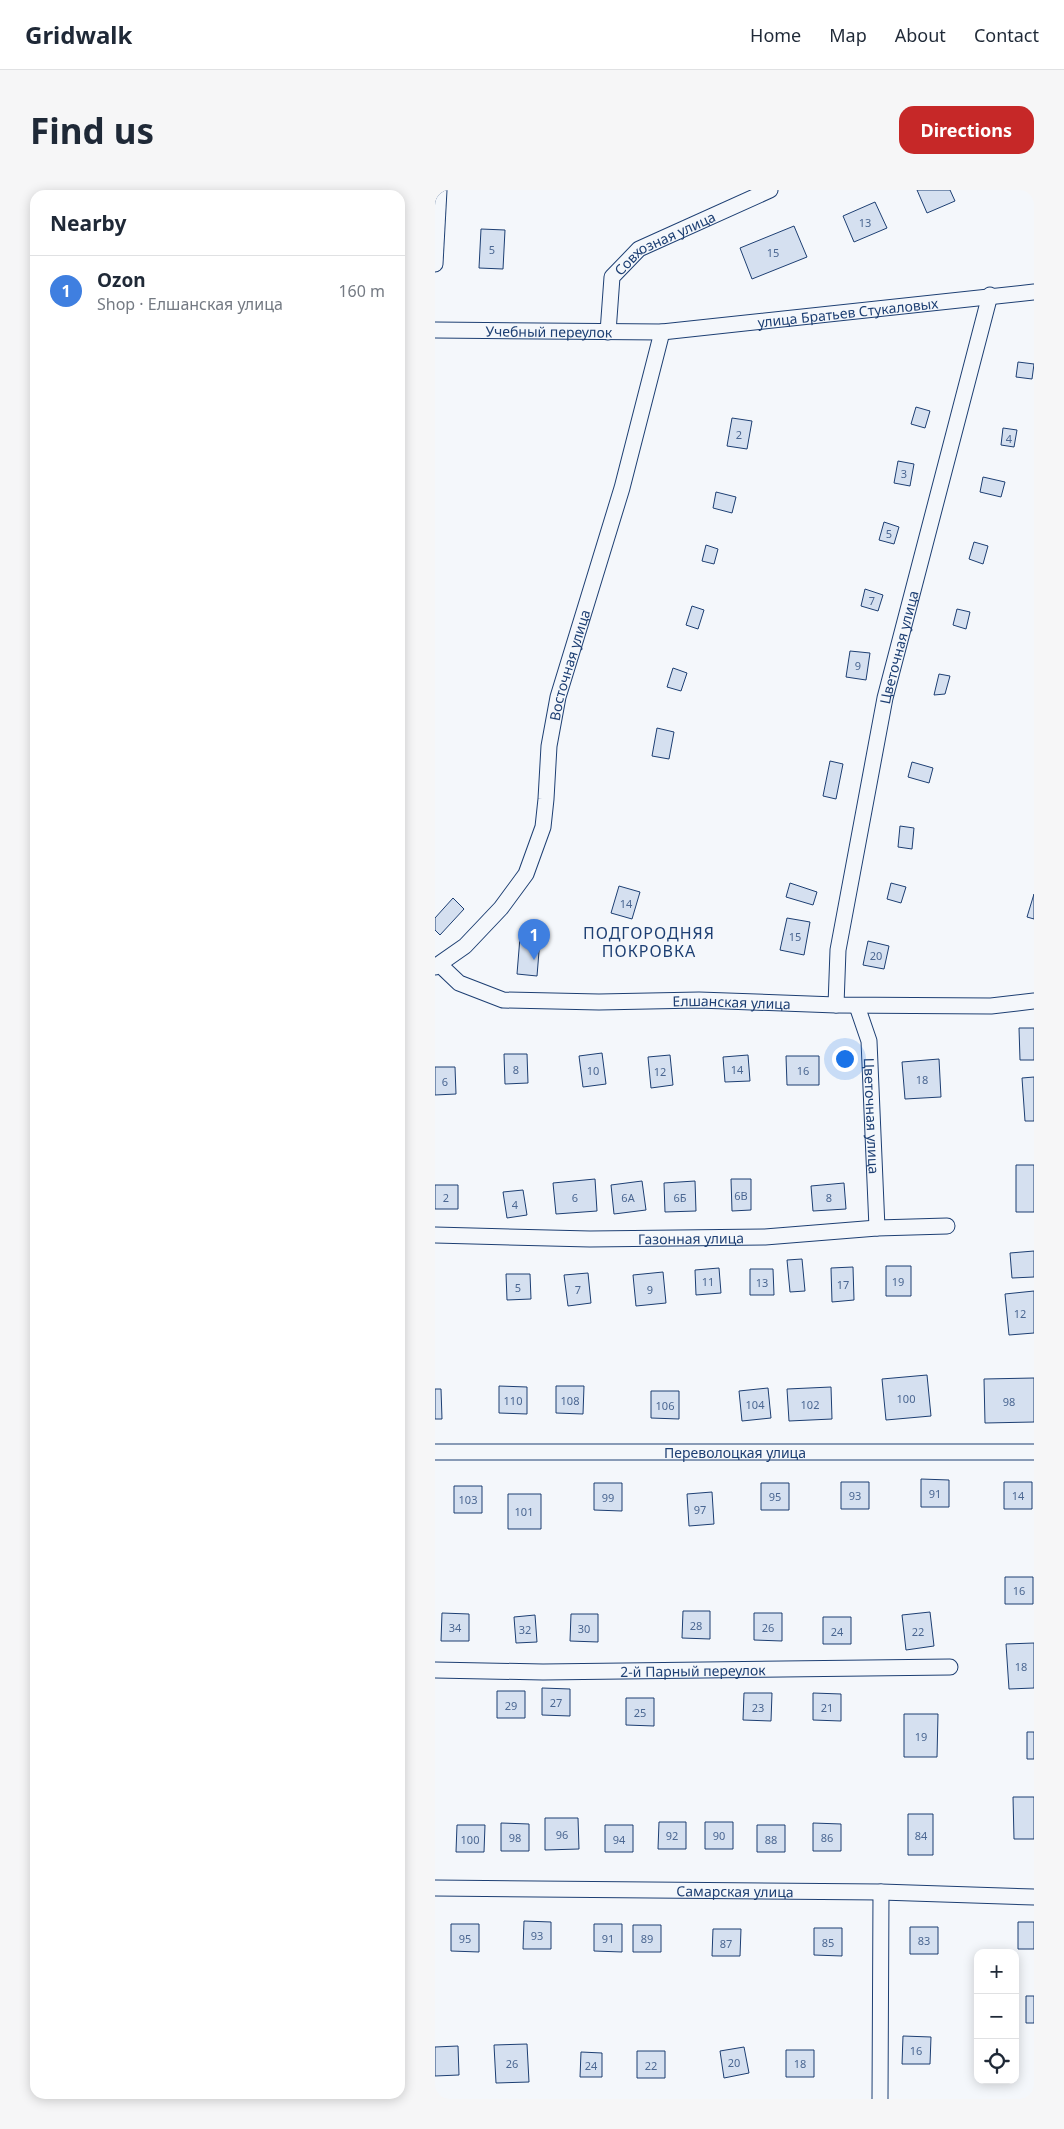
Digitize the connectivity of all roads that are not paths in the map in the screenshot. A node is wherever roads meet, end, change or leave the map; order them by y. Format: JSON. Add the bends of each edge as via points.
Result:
{"nodes":[{"id":1,"x":439,"y":190,"type":"edge"},
{"id":2,"x":770,"y":190,"type":"edge"},
{"id":3,"x":749,"y":194,"type":"edge"},
{"id":4,"x":435,"y":264,"type":"edge"},
{"id":5,"x":1034,"y":292,"type":"edge"},
{"id":6,"x":990,"y":295,"type":"junction"},
{"id":7,"x":435,"y":330,"type":"edge"},
{"id":8,"x":608,"y":332,"type":"junction"},
{"id":9,"x":662,"y":332,"type":"junction"},
{"id":10,"x":437,"y":966,"type":"edge"},
{"id":11,"x":1034,"y":1001,"type":"edge"},
{"id":12,"x":836,"y":1005,"type":"junction"},
{"id":13,"x":857,"y":1006,"type":"junction"},
{"id":14,"x":947,"y":1226,"type":"dead end"},
{"id":15,"x":877,"y":1228,"type":"junction"},
{"id":16,"x":435,"y":1235,"type":"edge"},
{"id":17,"x":435,"y":1452,"type":"edge"},
{"id":18,"x":1034,"y":1452,"type":"edge"},
{"id":19,"x":950,"y":1666,"type":"dead end"},
{"id":20,"x":435,"y":1670,"type":"edge"},
{"id":21,"x":435,"y":1888,"type":"edge"},
{"id":22,"x":881,"y":1892,"type":"junction"},
{"id":23,"x":1034,"y":1897,"type":"edge"},
{"id":24,"x":880,"y":2099,"type":"edge"}],
"edges":[{"from":1,"to":4,"type":"street"},
{"from":2,"to":3,"type":"street","name":"Совхозная улица"},
{"from":3,"to":8,"type":"street","name":"Совхозная улица","via":[[639,249],[612,277]]},
{"from":5,"to":6,"type":"street","name":"улица Братьев Стукаловых"},
{"from":6,"to":9,"type":"street","name":"улица Братьев Стукаловых"},
{"from":6,"to":12,"type":"street","name":"Цветочная улица","via":[[885,698],[838,950]]},
{"from":7,"to":8,"type":"street","name":"Учебный переулок"},
{"from":8,"to":9,"type":"street","name":"Учебный переулок"},
{"from":9,"to":10,"type":"street","name":"Восточная улица","via":[[622,488],[558,698],[549,746],[543,827],[526,874],[501,908],[465,946]]},
{"from":10,"to":12,"type":"street","name":"Елшанская улица","via":[[459,983],[503,1000],[699,1000]]},
{"from":11,"to":13,"type":"street","name":"Елшанская улица","via":[[991,1006]]},
{"from":12,"to":13,"type":"street","name":"Елшанская улица"},
{"from":13,"to":15,"type":"street","name":"Цветочная улица","via":[[869,1041]]},
{"from":14,"to":15,"type":"street","name":"Газонная улица"},
{"from":15,"to":16,"type":"street","name":"Газонная улица","via":[[765,1237],[590,1239]]},
{"from":17,"to":18,"type":"street","name":"Переволоцкая улица"},
{"from":19,"to":20,"type":"street","name":"2-й Парный переулок","via":[[543,1672]]},
{"from":21,"to":22,"type":"street","name":"Самарская улица"},
{"from":22,"to":23,"type":"street","name":"Самарская улица"},
{"from":22,"to":24,"type":"street"}]}
